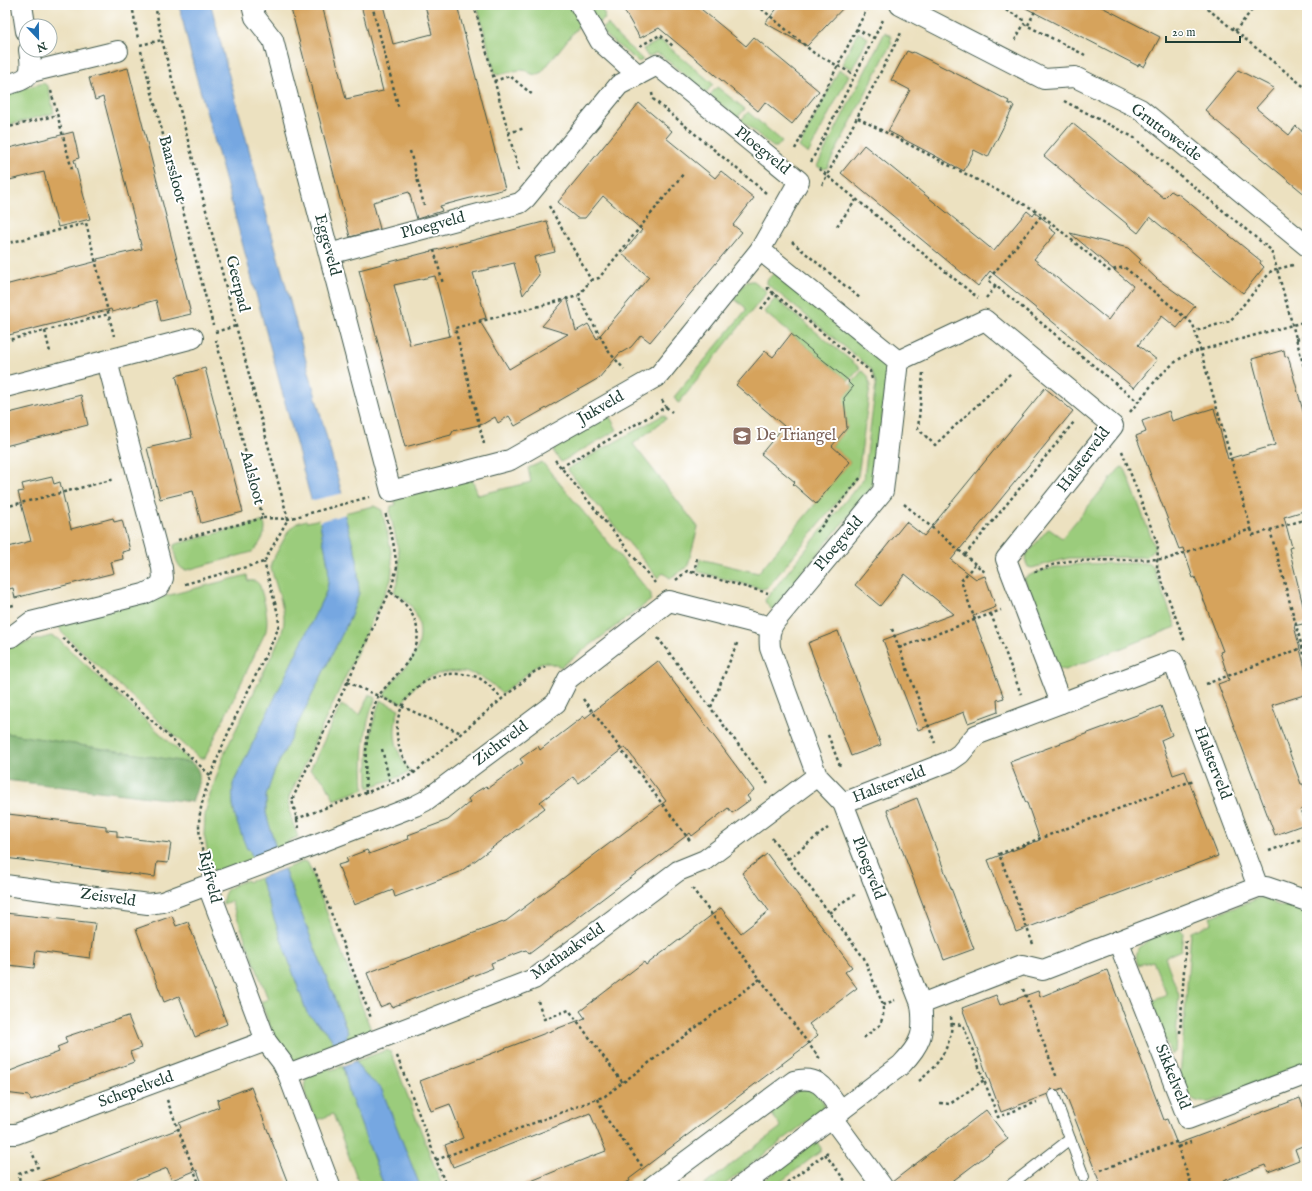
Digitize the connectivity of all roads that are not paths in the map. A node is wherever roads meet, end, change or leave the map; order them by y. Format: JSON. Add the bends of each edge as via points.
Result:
{"nodes":[{"id":1,"x":22,"y":5,"type":"edge"},
{"id":2,"x":252,"y":5,"type":"edge"},
{"id":3,"x":580,"y":5,"type":"edge"},
{"id":4,"x":906,"y":8,"type":"edge"},
{"id":5,"x":24,"y":18,"type":"edge"},
{"id":6,"x":118,"y":51,"type":"dead end"},
{"id":7,"x":31,"y":58,"type":"edge"},
{"id":8,"x":38,"y":70,"type":"junction"},
{"id":9,"x":644,"y":72,"type":"junction"},
{"id":10,"x":5,"y":85,"type":"edge"},
{"id":11,"x":1307,"y":246,"type":"edge"},
{"id":12,"x":760,"y":250,"type":"junction"},
{"id":13,"x":329,"y":254,"type":"junction"},
{"id":14,"x":193,"y":338,"type":"dead end"},
{"id":15,"x":113,"y":359,"type":"junction"},
{"id":16,"x":898,"y":361,"type":"junction"},
{"id":17,"x":5,"y":387,"type":"edge"},
{"id":18,"x":387,"y":499,"type":"joint"},
{"id":19,"x":771,"y":627,"type":"junction"},
{"id":20,"x":5,"y":638,"type":"edge"},
{"id":21,"x":1060,"y":703,"type":"junction"},
{"id":22,"x":816,"y":776,"type":"junction"},
{"id":23,"x":843,"y":803,"type":"junction"},
{"id":24,"x":5,"y":885,"type":"edge"},
{"id":25,"x":208,"y":886,"type":"junction"},
{"id":26,"x":1258,"y":887,"type":"junction"},
{"id":27,"x":1307,"y":901,"type":"edge"},
{"id":28,"x":1118,"y":941,"type":"junction"},
{"id":29,"x":921,"y":1004,"type":"junction"},
{"id":30,"x":266,"y":1041,"type":"junction"},
{"id":31,"x":288,"y":1074,"type":"junction"},
{"id":32,"x":1307,"y":1074,"type":"edge"},
{"id":33,"x":1054,"y":1095,"type":"road end"},
{"id":34,"x":836,"y":1115,"type":"junction"},
{"id":35,"x":5,"y":1134,"type":"edge"},
{"id":36,"x":1070,"y":1139,"type":"junction"},
{"id":37,"x":1084,"y":1177,"type":"road end"},
{"id":38,"x":654,"y":1185,"type":"edge"},
{"id":39,"x":330,"y":1186,"type":"edge"},
{"id":40,"x":741,"y":1186,"type":"edge"},
{"id":41,"x":882,"y":1186,"type":"edge"},
{"id":42,"x":1009,"y":1186,"type":"edge"}],
"edges":[{"from":1,"to":5,"type":"street"},
{"from":2,"to":13,"type":"street","name":"Eggeveld","via":[[255,18],[273,40]]},
{"from":3,"to":9,"type":"street","name":"Ploegveld","via":[[600,41]]},
{"from":4,"to":11,"type":"street","name":"Gruttoweide","via":[[1044,79],[1075,77],[1140,109]]},
{"from":6,"to":8,"type":"street"},
{"from":7,"to":8,"type":"street","via":[[32,65]]},
{"from":8,"to":10,"type":"street","via":[[18,82]]},
{"from":9,"to":12,"type":"street","name":"Ploegveld","via":[[657,65],[799,182]]},
{"from":9,"to":13,"type":"street","name":"Ploegveld","via":[[619,85],[520,202]]},
{"from":12,"to":16,"type":"street"},
{"from":12,"to":18,"type":"street","name":"Jukveld","via":[[658,375],[510,460]]},
{"from":13,"to":18,"type":"street","name":"Eggeveld"},
{"from":14,"to":15,"type":"street"},
{"from":15,"to":17,"type":"street"},
{"from":15,"to":20,"type":"street","via":[[137,473],[162,568],[163,578],[160,586],[144,594],[31,622],[11,637]]},
{"from":16,"to":19,"type":"street","name":"Ploegveld","via":[[883,491]]},
{"from":16,"to":21,"type":"street","name":"Halsterveld","via":[[985,320],[1113,426],[1006,559]]},
{"from":19,"to":22,"type":"street","name":"Ploegveld","via":[[770,648]]},
{"from":19,"to":25,"type":"street","name":"Zichtveld","via":[[665,596],[645,619],[561,673],[556,703],[425,801]]},
{"from":21,"to":23,"type":"street","name":"Halsterveld","via":[[976,735],[960,754],[950,761]]},
{"from":21,"to":26,"type":"street","name":"Halsterveld","via":[[1174,661]]},
{"from":22,"to":23,"type":"street","name":"Ploegveld"},
{"from":22,"to":31,"type":"street","name":"Mathaakveld","via":[[705,860],[678,870],[540,975]]},
{"from":23,"to":29,"type":"street","name":"Ploegveld"},
{"from":24,"to":25,"type":"street","name":"Zeisveld","via":[[148,904],[162,902]]},
{"from":25,"to":30,"type":"street","name":"Rijfveld"},
{"from":26,"to":27,"type":"street","via":[[1266,887]]},
{"from":26,"to":28,"type":"street"},
{"from":28,"to":29,"type":"street","via":[[1043,970],[1022,965]]},
{"from":28,"to":32,"type":"street","name":"Sikkelveld","via":[[1188,1118]]},
{"from":29,"to":34,"type":"street","name":"Ploegveld","via":[[921,1037],[913,1052],[901,1065]]},
{"from":30,"to":31,"type":"street","name":"Rijfveld"},
{"from":30,"to":35,"type":"street","name":"Schepelveld","via":[[16,1134]]},
{"from":31,"to":39,"type":"street","name":"Rijfveld"},
{"from":33,"to":36,"type":"lane"},
{"from":34,"to":38,"type":"street","via":[[820,1083],[809,1079],[794,1081]]},
{"from":34,"to":40,"type":"street","name":"Ploegveld"},
{"from":34,"to":41,"type":"street"},
{"from":36,"to":37,"type":"lane"},
{"from":36,"to":42,"type":"lane"}]}
